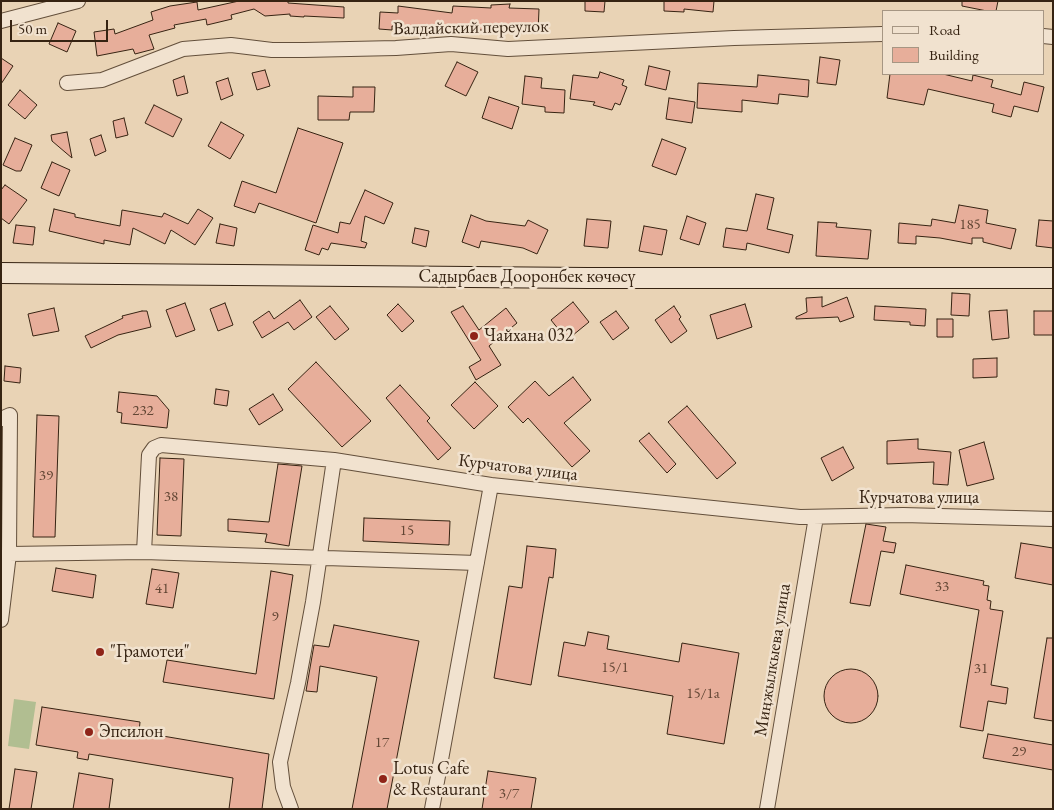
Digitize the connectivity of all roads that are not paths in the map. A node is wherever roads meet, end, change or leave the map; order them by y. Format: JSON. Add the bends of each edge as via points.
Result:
{"nodes":[{"id":1,"x":78,"y":1,"type":"edge"},
{"id":2,"x":1,"y":21,"type":"edge"},
{"id":3,"x":882,"y":34,"type":"edge"},
{"id":4,"x":67,"y":83,"type":"dead end"},
{"id":5,"x":1,"y":273,"type":"edge"},
{"id":6,"x":1053,"y":278,"type":"edge"},
{"id":7,"x":1,"y":419,"type":"edge"},
{"id":8,"x":334,"y":460,"type":"junction"},
{"id":9,"x":491,"y":485,"type":"junction"},
{"id":10,"x":816,"y":516,"type":"junction"},
{"id":11,"x":1053,"y":519,"type":"edge"},
{"id":12,"x":144,"y":552,"type":"junction"},
{"id":13,"x":9,"y":554,"type":"junction"},
{"id":14,"x":320,"y":558,"type":"junction"},
{"id":15,"x":477,"y":563,"type":"junction"},
{"id":16,"x":1,"y":620,"type":"edge"},
{"id":17,"x":291,"y":809,"type":"edge"},
{"id":18,"x":432,"y":809,"type":"edge"},
{"id":19,"x":767,"y":809,"type":"edge"}],
"edges":[{"from":1,"to":2,"type":"street"},
{"from":3,"to":4,"type":"street","name":"Валдайский переулок","via":[[508,49],[451,44],[272,50],[231,45],[183,49],[102,80]]},
{"from":5,"to":6,"type":"main road","name":"Садырбаев Дооронбек көчөсү"},
{"from":7,"to":13,"type":"street","via":[[10,415]]},
{"from":8,"to":9,"type":"street","name":"Курчатова улица"},
{"from":8,"to":12,"type":"street","name":"Курчатова улица","via":[[161,445],[154,448],[149,455]]},
{"from":8,"to":14,"type":"street"},
{"from":9,"to":10,"type":"street","name":"Курчатова улица","via":[[800,517]]},
{"from":9,"to":15,"type":"street"},
{"from":10,"to":11,"type":"street","name":"Курчатова улица"},
{"from":10,"to":19,"type":"street","name":"Миңжылкыева улица"},
{"from":12,"to":13,"type":"street"},
{"from":12,"to":14,"type":"street"},
{"from":13,"to":16,"type":"street"},
{"from":14,"to":15,"type":"street"},
{"from":14,"to":17,"type":"street","via":[[280,762],[283,787]]},
{"from":15,"to":18,"type":"street"}]}
